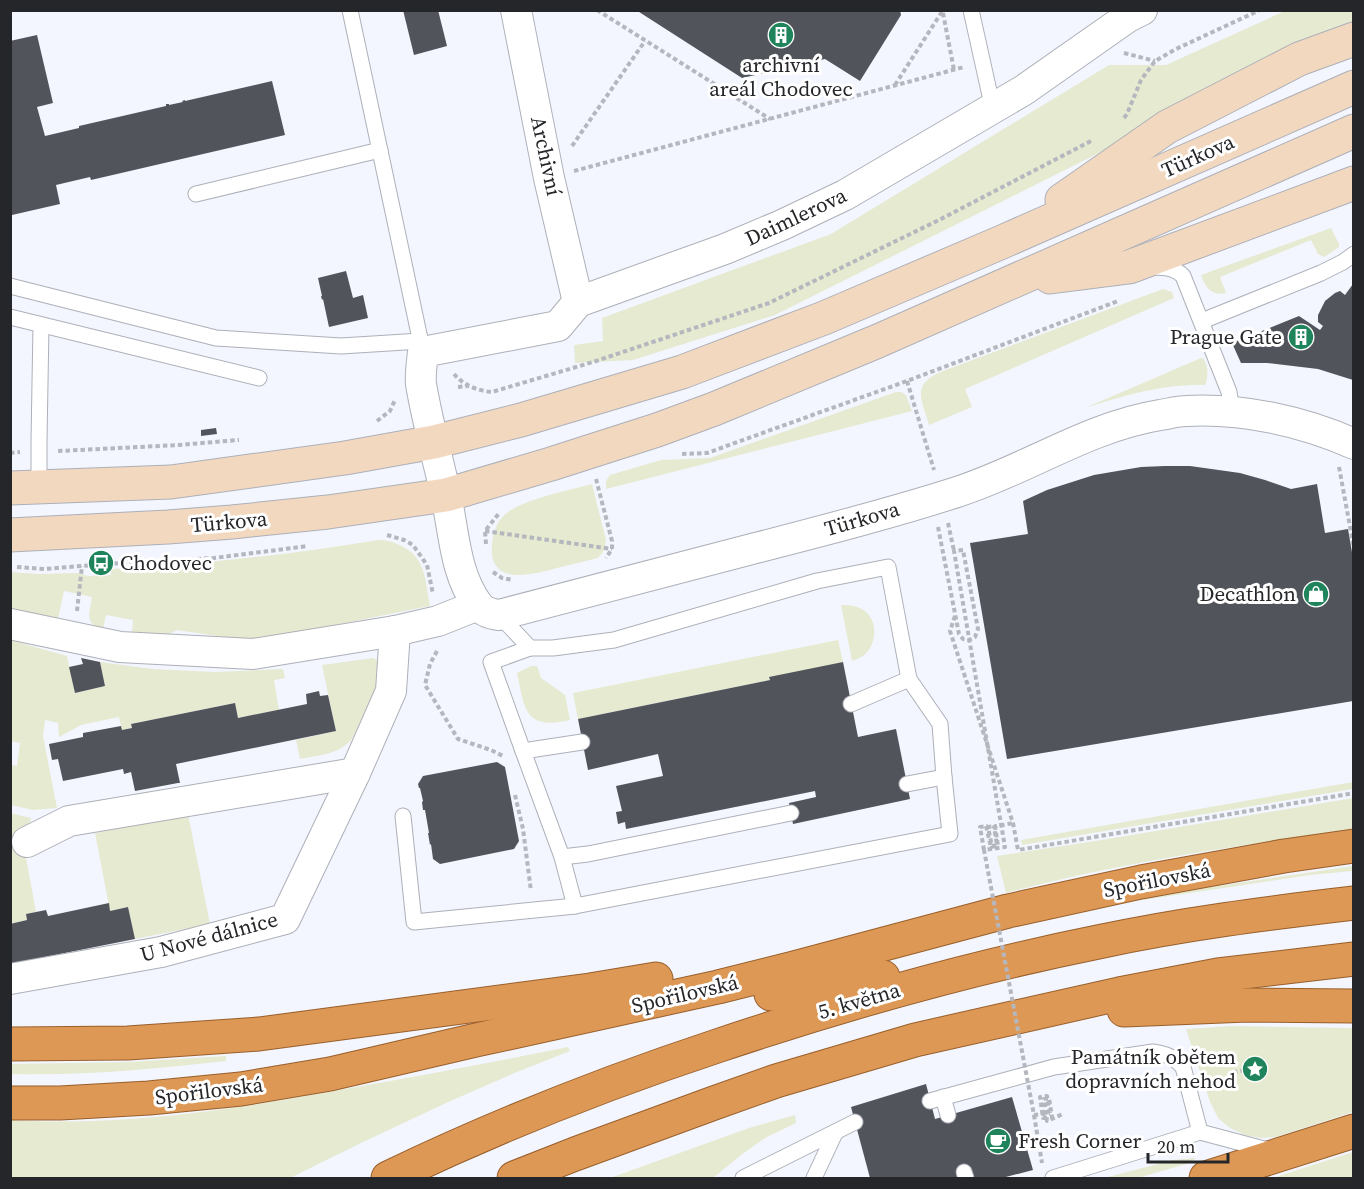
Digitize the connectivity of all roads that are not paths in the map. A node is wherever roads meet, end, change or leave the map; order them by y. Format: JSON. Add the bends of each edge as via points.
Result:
{"nodes":[{"id":1,"x":350,"y":10,"type":"edge"},
{"id":2,"x":516,"y":10,"type":"edge"},
{"id":3,"x":971,"y":10,"type":"edge"},
{"id":4,"x":1132,"y":13,"type":"edge"},
{"id":5,"x":1353,"y":39,"type":"edge"},
{"id":6,"x":1353,"y":87,"type":"edge"},
{"id":7,"x":993,"y":109,"type":"junction"},
{"id":8,"x":1353,"y":130,"type":"edge"},
{"id":9,"x":380,"y":150,"type":"junction"},
{"id":10,"x":1203,"y":176,"type":"junction"},
{"id":11,"x":1353,"y":183,"type":"edge"},
{"id":12,"x":196,"y":194,"type":"dead end"},
{"id":13,"x":1002,"y":242,"type":"junction"},
{"id":14,"x":1353,"y":254,"type":"edge"},
{"id":15,"x":1012,"y":282,"type":"junction"},
{"id":16,"x":1128,"y":282,"type":"junction"},
{"id":17,"x":10,"y":286,"type":"edge"},
{"id":18,"x":578,"y":302,"type":"junction"},
{"id":19,"x":10,"y":317,"type":"edge"},
{"id":20,"x":1202,"y":321,"type":"junction"},
{"id":21,"x":41,"y":325,"type":"junction"},
{"id":22,"x":422,"y":346,"type":"junction"},
{"id":23,"x":259,"y":378,"type":"dead end"},
{"id":24,"x":1232,"y":411,"type":"junction"},
{"id":25,"x":434,"y":442,"type":"junction"},
{"id":26,"x":1346,"y":452,"type":"edge"},
{"id":27,"x":25,"y":488,"type":"edge"},
{"id":28,"x":446,"y":495,"type":"junction"},
{"id":29,"x":10,"y":535,"type":"edge"},
{"id":30,"x":488,"y":610,"type":"junction"},
{"id":31,"x":10,"y":624,"type":"edge"},
{"id":32,"x":395,"y":631,"type":"junction"},
{"id":33,"x":530,"y":648,"type":"junction"},
{"id":34,"x":909,"y":679,"type":"junction"},
{"id":35,"x":851,"y":704,"type":"dead end"},
{"id":36,"x":582,"y":742,"type":"dead end"},
{"id":37,"x":523,"y":751,"type":"junction"},
{"id":38,"x":355,"y":773,"type":"junction"},
{"id":39,"x":944,"y":777,"type":"junction"},
{"id":40,"x":907,"y":784,"type":"dead end"},
{"id":41,"x":791,"y":813,"type":"dead end"},
{"id":42,"x":403,"y":816,"type":"dead end"},
{"id":43,"x":27,"y":842,"type":"dead end"},
{"id":44,"x":1353,"y":846,"type":"edge"},
{"id":45,"x":562,"y":857,"type":"junction"},
{"id":46,"x":1353,"y":903,"type":"edge"},
{"id":47,"x":575,"y":906,"type":"junction"},
{"id":48,"x":1008,"y":911,"type":"junction"},
{"id":49,"x":1037,"y":955,"type":"junction"},
{"id":50,"x":1353,"y":959,"type":"edge"},
{"id":51,"x":10,"y":980,"type":"edge"},
{"id":52,"x":1353,"y":1006,"type":"edge"},
{"id":53,"x":1032,"y":1013,"type":"junction"},
{"id":54,"x":10,"y":1044,"type":"edge"},
{"id":55,"x":330,"y":1074,"type":"junction"},
{"id":56,"x":10,"y":1103,"type":"edge"},
{"id":57,"x":948,"y":1115,"type":"dead end"},
{"id":58,"x":855,"y":1122,"type":"dead end"},
{"id":59,"x":1200,"y":1131,"type":"junction"},
{"id":60,"x":1353,"y":1131,"type":"edge"},
{"id":61,"x":835,"y":1133,"type":"junction"},
{"id":62,"x":1307,"y":1145,"type":"junction"},
{"id":63,"x":1048,"y":1173,"type":"edge"},
{"id":64,"x":388,"y":1179,"type":"edge"},
{"id":65,"x":514,"y":1179,"type":"edge"},
{"id":66,"x":743,"y":1179,"type":"edge"},
{"id":67,"x":814,"y":1179,"type":"edge"},
{"id":68,"x":1206,"y":1179,"type":"edge"}],
"edges":[{"from":1,"to":9,"type":"lane"},
{"from":2,"to":18,"type":"street","name":"Archivní"},
{"from":3,"to":7,"type":"lane"},
{"from":4,"to":7,"type":"street","name":"Daimlerova"},
{"from":5,"to":13,"type":"main road","via":[[1299,59],[1167,127]]},
{"from":6,"to":10,"type":"main road","name":"Türkova"},
{"from":7,"to":18,"type":"street","name":"Daimlerova","via":[[845,195],[782,225]]},
{"from":8,"to":10,"type":"main road","name":"Türkova"},
{"from":9,"to":12,"type":"lane"},
{"from":9,"to":22,"type":"lane"},
{"from":10,"to":13,"type":"main road","name":"Türkova"},
{"from":10,"to":15,"type":"main road","name":"Türkova"},
{"from":11,"to":16,"type":"main road"},
{"from":13,"to":25,"type":"main road","name":"Türkova","via":[[824,318],[682,372]]},
{"from":14,"to":20,"type":"lane","via":[[1321,273]]},
{"from":15,"to":16,"type":"main road"},
{"from":15,"to":28,"type":"main road","name":"Türkova","via":[[714,409]]},
{"from":16,"to":20,"type":"lane","via":[[1171,268],[1179,271]]},
{"from":17,"to":22,"type":"lane","via":[[216,338],[341,346]]},
{"from":18,"to":22,"type":"street","via":[[558,326]]},
{"from":19,"to":21,"type":"lane"},
{"from":20,"to":24,"type":"lane","via":[[1229,392]]},
{"from":21,"to":23,"type":"lane"},
{"from":21,"to":27,"type":"lane","via":[[39,452]]},
{"from":22,"to":25,"type":"street","via":[[421,382]]},
{"from":24,"to":26,"type":"street","name":"Türkova","via":[[1324,433]]},
{"from":24,"to":30,"type":"street","name":"Türkova","via":[[1185,411],[1140,418],[1103,429],[941,497],[805,535]]},
{"from":25,"to":27,"type":"main road","name":"Türkova","via":[[171,482]]},
{"from":25,"to":28,"type":"street"},
{"from":28,"to":29,"type":"main road","name":"Türkova","via":[[232,522]]},
{"from":28,"to":30,"type":"street","via":[[466,583]]},
{"from":30,"to":32,"type":"street"},
{"from":30,"to":33,"type":"lane"},
{"from":31,"to":32,"type":"street","via":[[120,647],[253,654]]},
{"from":32,"to":38,"type":"street","name":"U Nové dálnice","via":[[391,691]]},
{"from":33,"to":34,"type":"lane","via":[[614,640],[817,581],[888,567]]},
{"from":33,"to":37,"type":"lane","via":[[491,662]]},
{"from":34,"to":35,"type":"lane"},
{"from":34,"to":39,"type":"lane","via":[[940,724]]},
{"from":36,"to":37,"type":"lane"},
{"from":37,"to":45,"type":"lane"},
{"from":38,"to":43,"type":"street","via":[[69,821]]},
{"from":38,"to":51,"type":"street","name":"U Nové dálnice","via":[[285,919],[161,952]]},
{"from":39,"to":40,"type":"lane"},
{"from":39,"to":47,"type":"lane","via":[[950,834]]},
{"from":41,"to":45,"type":"lane"},
{"from":42,"to":47,"type":"lane","via":[[414,922]]},
{"from":44,"to":48,"type":"highway","name":"Spořilovská","via":[[1141,882]]},
{"from":45,"to":47,"type":"lane"},
{"from":46,"to":49,"type":"highway","name":"5. května","via":[[1177,927]]},
{"from":48,"to":54,"type":"highway","via":[[686,975],[590,990],[259,1034],[147,1042]]},
{"from":48,"to":55,"type":"highway","name":"Spořilovská","via":[[718,987]]},
{"from":49,"to":55,"type":"highway","via":[[785,991],[478,1056]]},
{"from":49,"to":64,"type":"highway","name":"5. května","via":[[893,991],[697,1052],[549,1107]]},
{"from":50,"to":53,"type":"highway","via":[[1218,975]]},
{"from":52,"to":53,"type":"highway","via":[[1247,1005]]},
{"from":53,"to":65,"type":"highway","via":[[915,1040],[776,1082]]},
{"from":55,"to":56,"type":"highway","name":"Spořilovská","via":[[241,1089],[149,1098]]},
{"from":57,"to":59,"type":"lane","via":[[936,1099],[1054,1067],[1153,1052],[1176,1058],[1183,1067]]},
{"from":58,"to":61,"type":"lane"},
{"from":59,"to":62,"type":"lane","via":[[1264,1149]]},
{"from":59,"to":63,"type":"lane"},
{"from":60,"to":62,"type":"highway"},
{"from":61,"to":66,"type":"lane"},
{"from":61,"to":67,"type":"lane"},
{"from":62,"to":68,"type":"highway"}]}
